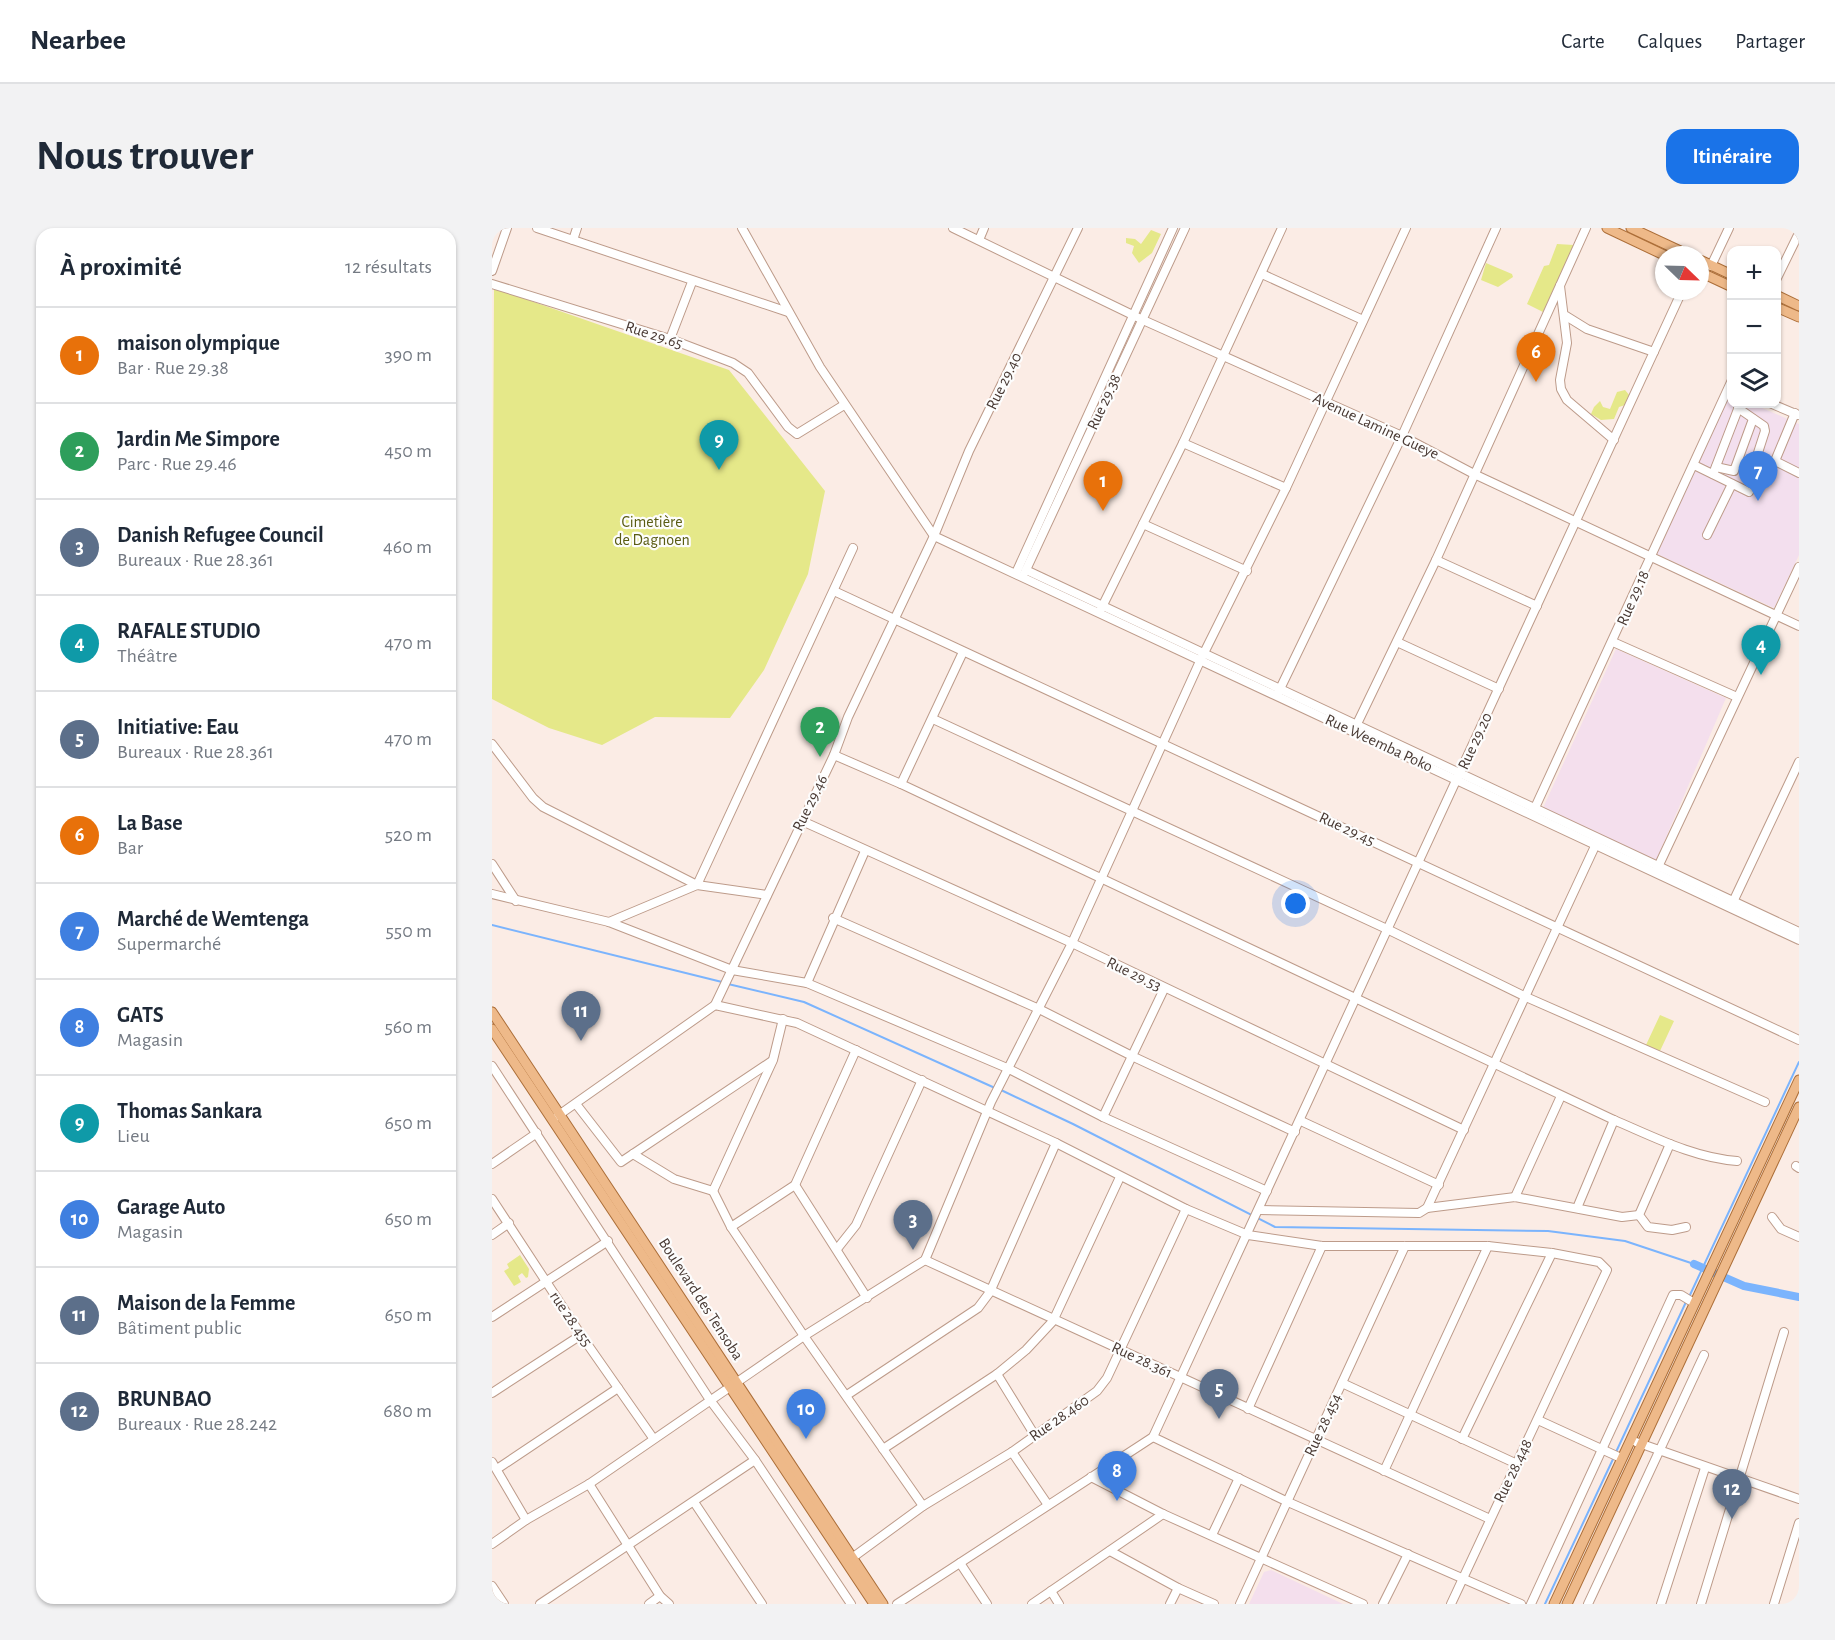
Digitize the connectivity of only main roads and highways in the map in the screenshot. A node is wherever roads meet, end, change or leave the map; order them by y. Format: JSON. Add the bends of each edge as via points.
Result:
{"nodes":[{"id":1,"x":1606,"y":228,"type":"edge"},
{"id":2,"x":1631,"y":228,"type":"edge"},
{"id":3,"x":1648,"y":232,"type":"edge"},
{"id":4,"x":1673,"y":246,"type":"edge"},
{"id":5,"x":1655,"y":251,"type":"edge"},
{"id":6,"x":1709,"y":264,"type":"edge"},
{"id":7,"x":1727,"y":273,"type":"edge"},
{"id":8,"x":1709,"y":276,"type":"edge"},
{"id":9,"x":1727,"y":284,"type":"edge"},
{"id":10,"x":1781,"y":297,"type":"edge"},
{"id":11,"x":1799,"y":306,"type":"edge"},
{"id":12,"x":1781,"y":309,"type":"edge"},
{"id":13,"x":1799,"y":317,"type":"edge"},
{"id":14,"x":492,"y":1012,"type":"edge"},
{"id":15,"x":492,"y":1029,"type":"edge"},
{"id":16,"x":1799,"y":1080,"type":"edge"},
{"id":17,"x":1799,"y":1107,"type":"edge"},
{"id":18,"x":556,"y":1117,"type":"junction"},
{"id":19,"x":731,"y":1384,"type":"junction"},
{"id":20,"x":874,"y":1604,"type":"edge"},
{"id":21,"x":883,"y":1604,"type":"edge"},
{"id":22,"x":1554,"y":1604,"type":"edge"},
{"id":23,"x":1567,"y":1604,"type":"edge"}],
"edges":[{"from":1,"to":5,"type":"main road"},
{"from":2,"to":3,"type":"main road"},
{"from":3,"to":4,"type":"main road"},
{"from":6,"to":7,"type":"main road"},
{"from":8,"to":9,"type":"main road"},
{"from":10,"to":11,"type":"main road"},
{"from":12,"to":13,"type":"main road"},
{"from":14,"to":18,"type":"main road","name":"Boulevard des Tensoba"},
{"from":15,"to":18,"type":"main road","name":"Boulevard des Tensoba"},
{"from":16,"to":22,"type":"main road"},
{"from":17,"to":23,"type":"main road"},
{"from":18,"to":19,"type":"main road","name":"Boulevard des Tensoba"},
{"from":19,"to":20,"type":"main road","name":"Boulevard des Tensoba"},
{"from":19,"to":21,"type":"main road","name":"Boulevard des Tensoba"}]}
